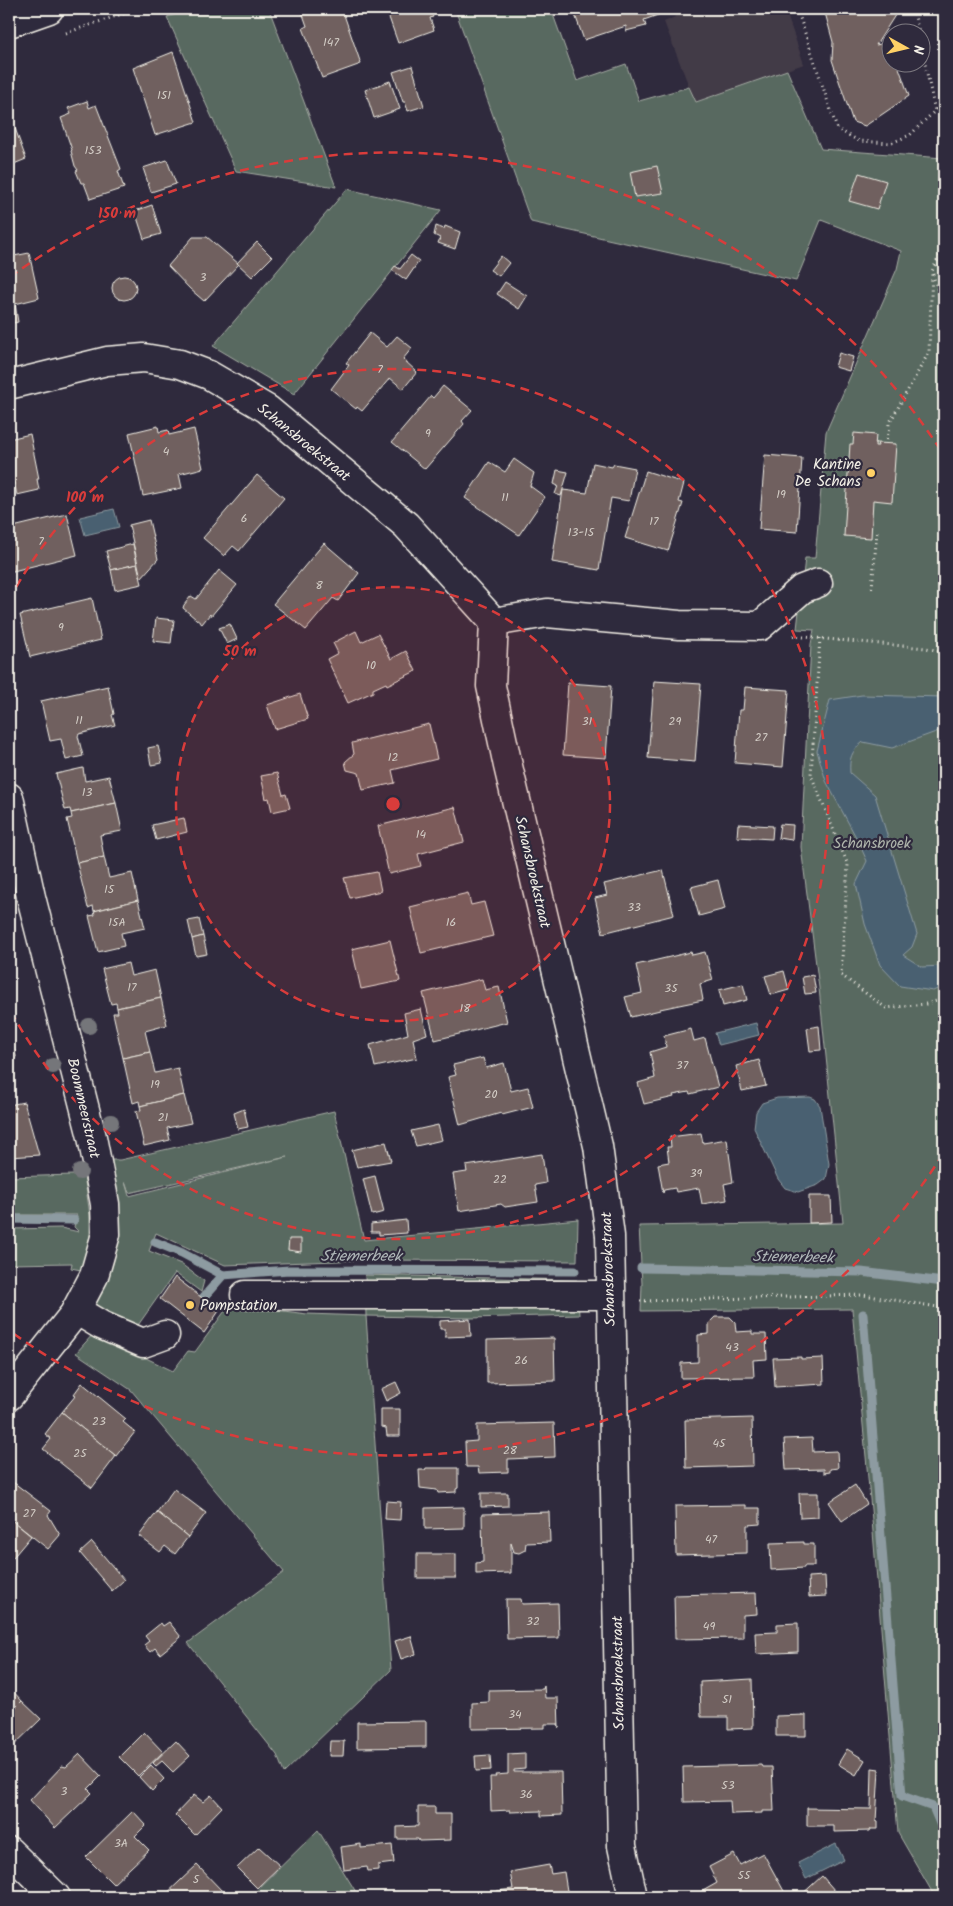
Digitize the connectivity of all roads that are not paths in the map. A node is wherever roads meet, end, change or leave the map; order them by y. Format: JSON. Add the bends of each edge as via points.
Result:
{"nodes":[{"id":1,"x":49,"y":9,"type":"edge"},
{"id":2,"x":9,"y":23,"type":"edge"},
{"id":3,"x":9,"y":384,"type":"edge"},
{"id":4,"x":818,"y":583,"type":"dead end"},
{"id":5,"x":494,"y":622,"type":"junction"},
{"id":6,"x":9,"y":797,"type":"edge"},
{"id":7,"x":245,"y":1295,"type":"dead end"},
{"id":8,"x":610,"y":1298,"type":"junction"},
{"id":9,"x":76,"y":1310,"type":"junction"},
{"id":10,"x":165,"y":1335,"type":"dead end"},
{"id":11,"x":9,"y":1396,"type":"edge"},
{"id":12,"x":9,"y":1851,"type":"edge"},
{"id":13,"x":56,"y":1897,"type":"edge"},
{"id":14,"x":633,"y":1897,"type":"edge"}],
"edges":[{"from":1,"to":2,"type":"street"},
{"from":3,"to":5,"type":"street","name":"Schansbroekstraat","via":[[107,361],[144,358],[180,364],[209,375],[267,409],[406,525]]},
{"from":4,"to":5,"type":"street","via":[[802,589],[760,626],[679,625],[547,613]]},
{"from":5,"to":8,"type":"street","name":"Schansbroekstraat","via":[[491,686],[598,1146],[610,1236]]},
{"from":6,"to":9,"type":"street","name":"Boommeerstraat","via":[[92,1137],[105,1204],[106,1234],[94,1276]]},
{"from":7,"to":8,"type":"street"},
{"from":8,"to":14,"type":"street","name":"Schansbroekstraat","via":[[622,1846]]},
{"from":9,"to":10,"type":"street","via":[[143,1343]]},
{"from":9,"to":11,"type":"street","name":"Boommeerstraat"},
{"from":12,"to":13,"type":"street"}]}
